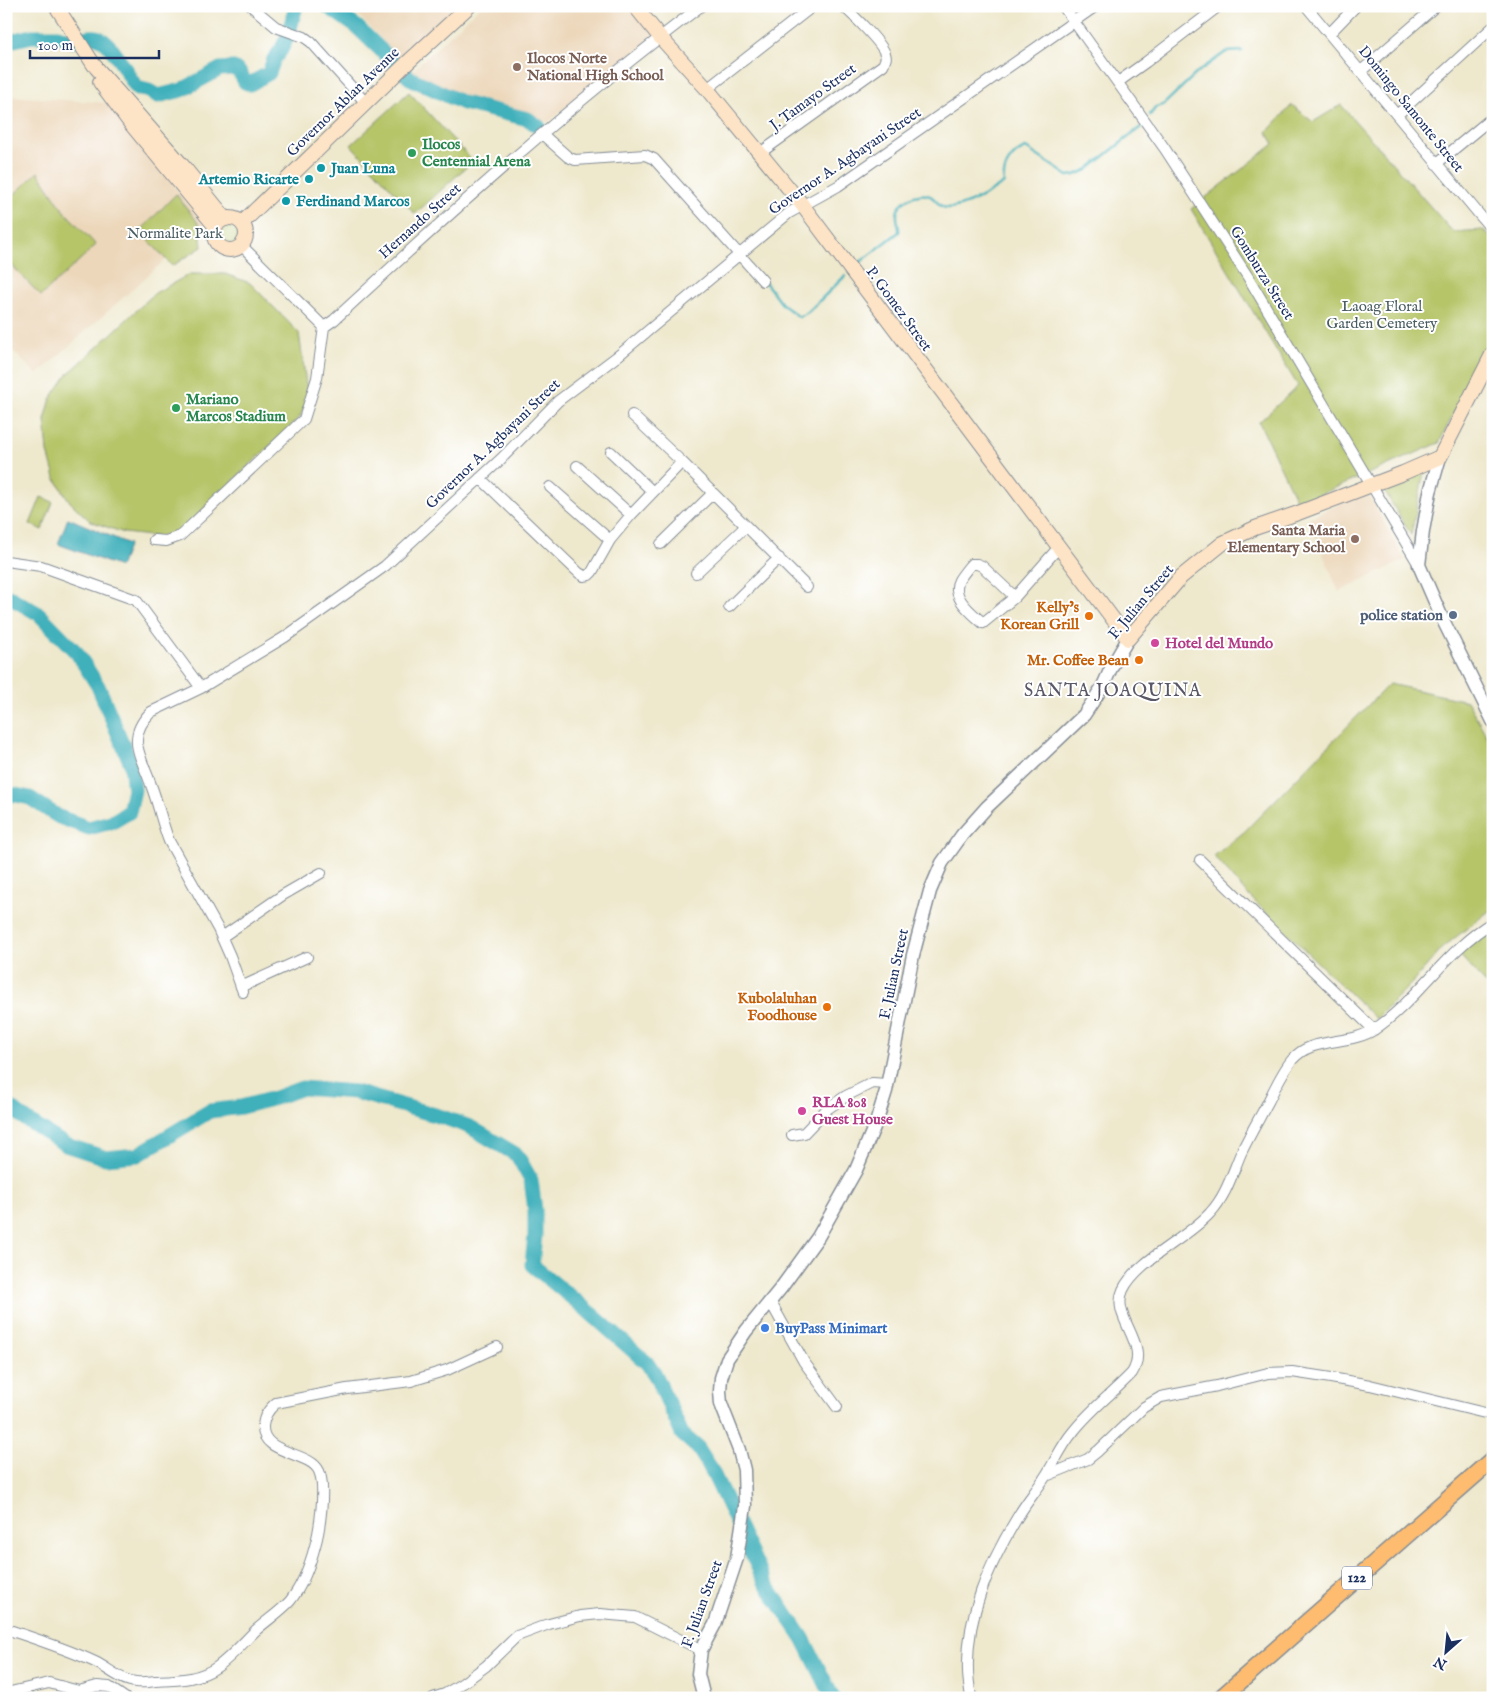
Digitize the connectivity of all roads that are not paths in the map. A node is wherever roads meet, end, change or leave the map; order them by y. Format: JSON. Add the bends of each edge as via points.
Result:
{"nodes":[{"id":1,"x":56,"y":6,"type":"edge"},
{"id":2,"x":251,"y":6,"type":"edge"},
{"id":3,"x":469,"y":6,"type":"edge"},
{"id":4,"x":635,"y":6,"type":"edge"},
{"id":5,"x":701,"y":6,"type":"edge"},
{"id":6,"x":813,"y":6,"type":"edge"},
{"id":7,"x":843,"y":6,"type":"edge"},
{"id":8,"x":1063,"y":6,"type":"edge"},
{"id":9,"x":1096,"y":6,"type":"edge"},
{"id":10,"x":1219,"y":6,"type":"edge"},
{"id":11,"x":1306,"y":6,"type":"edge"},
{"id":12,"x":1356,"y":6,"type":"edge"},
{"id":13,"x":1436,"y":6,"type":"edge"},
{"id":14,"x":1074,"y":22,"type":"junction"},
{"id":15,"x":1493,"y":27,"type":"edge"},
{"id":16,"x":1330,"y":33,"type":"junction"},
{"id":17,"x":660,"y":37,"type":"junction"},
{"id":18,"x":1361,"y":71,"type":"junction"},
{"id":19,"x":1118,"y":82,"type":"junction"},
{"id":20,"x":707,"y":90,"type":"junction"},
{"id":21,"x":366,"y":102,"type":"junction"},
{"id":22,"x":1397,"y":115,"type":"junction"},
{"id":23,"x":1493,"y":117,"type":"edge"},
{"id":24,"x":542,"y":134,"type":"junction"},
{"id":25,"x":760,"y":153,"type":"junction"},
{"id":26,"x":1436,"y":164,"type":"junction"},
{"id":27,"x":801,"y":205,"type":"junction"},
{"id":28,"x":221,"y":223,"type":"junction"},
{"id":29,"x":242,"y":223,"type":"junction"},
{"id":30,"x":1493,"y":231,"type":"edge"},
{"id":31,"x":242,"y":246,"type":"junction"},
{"id":32,"x":739,"y":254,"type":"junction"},
{"id":33,"x":763,"y":281,"type":"dead end"},
{"id":34,"x":324,"y":327,"type":"junction"},
{"id":35,"x":1493,"y":353,"type":"edge"},
{"id":36,"x":632,"y":415,"type":"dead end"},
{"id":37,"x":611,"y":452,"type":"dead end"},
{"id":38,"x":1440,"y":458,"type":"junction"},
{"id":39,"x":682,"y":462,"type":"junction"},
{"id":40,"x":577,"y":466,"type":"dead end"},
{"id":41,"x":480,"y":478,"type":"junction"},
{"id":42,"x":1372,"y":485,"type":"junction"},
{"id":43,"x":550,"y":487,"type":"dead end"},
{"id":44,"x":654,"y":492,"type":"junction"},
{"id":45,"x":713,"y":493,"type":"junction"},
{"id":46,"x":630,"y":515,"type":"junction"},
{"id":47,"x":746,"y":526,"type":"junction"},
{"id":48,"x":154,"y":540,"type":"dead end"},
{"id":49,"x":610,"y":540,"type":"junction"},
{"id":50,"x":661,"y":544,"type":"dead end"},
{"id":51,"x":1058,"y":548,"type":"junction"},
{"id":52,"x":779,"y":558,"type":"junction"},
{"id":53,"x":6,"y":561,"type":"edge"},
{"id":54,"x":1419,"y":565,"type":"junction"},
{"id":55,"x":696,"y":573,"type":"dead end"},
{"id":56,"x":807,"y":587,"type":"dead end"},
{"id":57,"x":1015,"y":597,"type":"junction"},
{"id":58,"x":729,"y":607,"type":"dead end"},
{"id":59,"x":1128,"y":640,"type":"junction"},
{"id":60,"x":201,"y":688,"type":"junction"},
{"id":61,"x":1493,"y":721,"type":"edge"},
{"id":62,"x":1200,"y":860,"type":"dead end"},
{"id":63,"x":321,"y":873,"type":"dead end"},
{"id":64,"x":1493,"y":922,"type":"edge"},
{"id":65,"x":222,"y":937,"type":"junction"},
{"id":66,"x":307,"y":957,"type":"dead end"},
{"id":67,"x":1374,"y":1030,"type":"junction"},
{"id":68,"x":887,"y":1084,"type":"junction"},
{"id":69,"x":792,"y":1135,"type":"dead end"},
{"id":70,"x":770,"y":1301,"type":"junction"},
{"id":71,"x":497,"y":1347,"type":"dead end"},
{"id":72,"x":837,"y":1407,"type":"dead end"},
{"id":73,"x":1493,"y":1415,"type":"edge"},
{"id":74,"x":1493,"y":1459,"type":"edge"},
{"id":75,"x":1046,"y":1476,"type":"junction"},
{"id":76,"x":6,"y":1629,"type":"edge"},
{"id":77,"x":700,"y":1650,"type":"junction"},
{"id":78,"x":115,"y":1673,"type":"junction"},
{"id":79,"x":135,"y":1682,"type":"junction"},
{"id":80,"x":112,"y":1687,"type":"junction"},
{"id":81,"x":6,"y":1693,"type":"edge"},
{"id":82,"x":126,"y":1698,"type":"edge"},
{"id":83,"x":433,"y":1698,"type":"edge"},
{"id":84,"x":704,"y":1698,"type":"edge"},
{"id":85,"x":971,"y":1698,"type":"edge"},
{"id":86,"x":1221,"y":1698,"type":"edge"}],
"edges":[{"from":1,"to":28,"type":"main road","via":[[94,65],[182,165]]},
{"from":2,"to":21,"type":"street","via":[[276,26],[311,42]]},
{"from":3,"to":21,"type":"main road","name":"Governor Ablan Avenue"},
{"from":4,"to":17,"type":"main road","name":"P. Gomez Street"},
{"from":5,"to":17,"type":"street","name":"Hernando Street"},
{"from":6,"to":20,"type":"street"},
{"from":7,"to":25,"type":"street","name":"J. Tamayo Street","via":[[885,52],[883,65]]},
{"from":8,"to":14,"type":"street","name":"Gomburza Street"},
{"from":9,"to":14,"type":"street","name":"Governor A. Agbayani Street"},
{"from":10,"to":19,"type":"street"},
{"from":11,"to":16,"type":"street","name":"Domingo Samonte Street"},
{"from":12,"to":16,"type":"street"},
{"from":13,"to":18,"type":"street"},
{"from":14,"to":19,"type":"street","name":"Gomburza Street"},
{"from":14,"to":27,"type":"street","name":"Governor A. Agbayani Street","via":[[838,186]]},
{"from":15,"to":22,"type":"street"},
{"from":16,"to":18,"type":"street","name":"Domingo Samonte Street"},
{"from":17,"to":20,"type":"main road","name":"P. Gomez Street"},
{"from":17,"to":24,"type":"street","name":"Hernando Street"},
{"from":18,"to":22,"type":"street","name":"Domingo Samonte Street"},
{"from":19,"to":42,"type":"street","name":"Gomburza Street","via":[[1248,277]]},
{"from":20,"to":25,"type":"main road","name":"P. Gomez Street"},
{"from":21,"to":29,"type":"main road","name":"Governor Ablan Avenue"},
{"from":22,"to":26,"type":"street","name":"Domingo Samonte Street"},
{"from":23,"to":26,"type":"street"},
{"from":24,"to":32,"type":"street","via":[[575,160],[645,155],[654,159]]},
{"from":24,"to":34,"type":"street","name":"Hernando Street"},
{"from":25,"to":27,"type":"main road","name":"P. Gomez Street"},
{"from":26,"to":30,"type":"street","name":"Domingo Samonte Street"},
{"from":27,"to":32,"type":"street","name":"Governor A. Agbayani Street"},
{"from":27,"to":51,"type":"main road","name":"P. Gomez Street"},
{"from":28,"to":29,"type":"main road","via":[[235,219]]},
{"from":28,"to":31,"type":"main road","via":[[214,236],[221,247],[229,250]]},
{"from":29,"to":31,"type":"main road","via":[[246,237]]},
{"from":31,"to":34,"type":"street"},
{"from":32,"to":33,"type":"street"},
{"from":32,"to":41,"type":"street","name":"Governor A. Agbayani Street","via":[[619,355],[558,401]]},
{"from":34,"to":48,"type":"street","via":[[317,378],[304,420],[180,536],[166,541]]},
{"from":35,"to":38,"type":"main road"},
{"from":36,"to":39,"type":"street"},
{"from":37,"to":44,"type":"street"},
{"from":38,"to":42,"type":"main road","name":"F. Julian Street"},
{"from":38,"to":54,"type":"street","via":[[1430,492]]},
{"from":39,"to":44,"type":"street"},
{"from":39,"to":45,"type":"street"},
{"from":40,"to":46,"type":"street"},
{"from":41,"to":49,"type":"street","via":[[584,576],[592,572]]},
{"from":41,"to":60,"type":"street","name":"Governor A. Agbayani Street","via":[[377,572],[285,637]]},
{"from":42,"to":54,"type":"street","name":"Gomburza Street"},
{"from":42,"to":59,"type":"main road","name":"F. Julian Street","via":[[1223,543],[1181,577]]},
{"from":43,"to":49,"type":"street"},
{"from":44,"to":46,"type":"street"},
{"from":45,"to":47,"type":"street"},
{"from":45,"to":50,"type":"street"},
{"from":46,"to":49,"type":"street"},
{"from":47,"to":52,"type":"street"},
{"from":47,"to":55,"type":"street"},
{"from":51,"to":57,"type":"street"},
{"from":51,"to":59,"type":"main road","name":"P. Gomez Street"},
{"from":52,"to":56,"type":"street"},
{"from":52,"to":58,"type":"street"},
{"from":53,"to":60,"type":"street","via":[[40,566],[136,600]]},
{"from":54,"to":61,"type":"street"},
{"from":57,"to":57,"type":"street","via":[[977,564],[971,564],[958,582],[963,604],[982,623]]},
{"from":59,"to":68,"type":"street","name":"F. Julian Street","via":[[1084,715],[988,806],[942,863],[930,891],[913,954]]},
{"from":60,"to":65,"type":"street","name":"Governor A. Agbayani Street","via":[[151,712],[142,723],[137,739],[169,841]]},
{"from":62,"to":67,"type":"street"},
{"from":63,"to":65,"type":"street","via":[[283,894]]},
{"from":64,"to":67,"type":"street","via":[[1455,952],[1399,1010]]},
{"from":65,"to":66,"type":"street","name":"Governor A. Agbayani Street","via":[[242,990]]},
{"from":67,"to":75,"type":"street","via":[[1355,1038],[1314,1045],[1298,1053],[1287,1067],[1242,1151],[1227,1187],[1210,1213],[1139,1269],[1126,1285],[1120,1301],[1137,1348],[1136,1366],[1074,1430]]},
{"from":68,"to":69,"type":"street","via":[[872,1083],[846,1096],[827,1109],[804,1133]]},
{"from":68,"to":70,"type":"street","name":"F. Julian Street","via":[[877,1120],[856,1170],[818,1237]]},
{"from":70,"to":72,"type":"street","via":[[804,1362]]},
{"from":70,"to":77,"type":"street","name":"F. Julian Street","via":[[727,1359],[721,1378],[721,1404],[744,1470],[746,1506],[737,1558],[715,1624]]},
{"from":71,"to":79,"type":"street","via":[[430,1376],[285,1401],[269,1409],[264,1419],[265,1437],[285,1452],[311,1463],[319,1472],[322,1487],[319,1528],[304,1576],[289,1602],[216,1668],[187,1679]]},
{"from":73,"to":75,"type":"street","via":[[1370,1385],[1292,1372],[1268,1372],[1161,1397],[1144,1407],[1088,1459]]},
{"from":74,"to":86,"type":"main road","number":"122"},
{"from":75,"to":85,"type":"street","via":[[1018,1517],[981,1590],[970,1633],[968,1672]]},
{"from":76,"to":78,"type":"street","via":[[96,1662]]},
{"from":77,"to":83,"type":"street","via":[[635,1617],[580,1616],[517,1636],[463,1684]]},
{"from":77,"to":84,"type":"street","name":"F. Julian Street","via":[[698,1674]]},
{"from":78,"to":79,"type":"street"},
{"from":78,"to":80,"type":"street"},
{"from":79,"to":82,"type":"street"},
{"from":80,"to":81,"type":"street","via":[[74,1690],[45,1683]]},
{"from":80,"to":82,"type":"street"}]}
